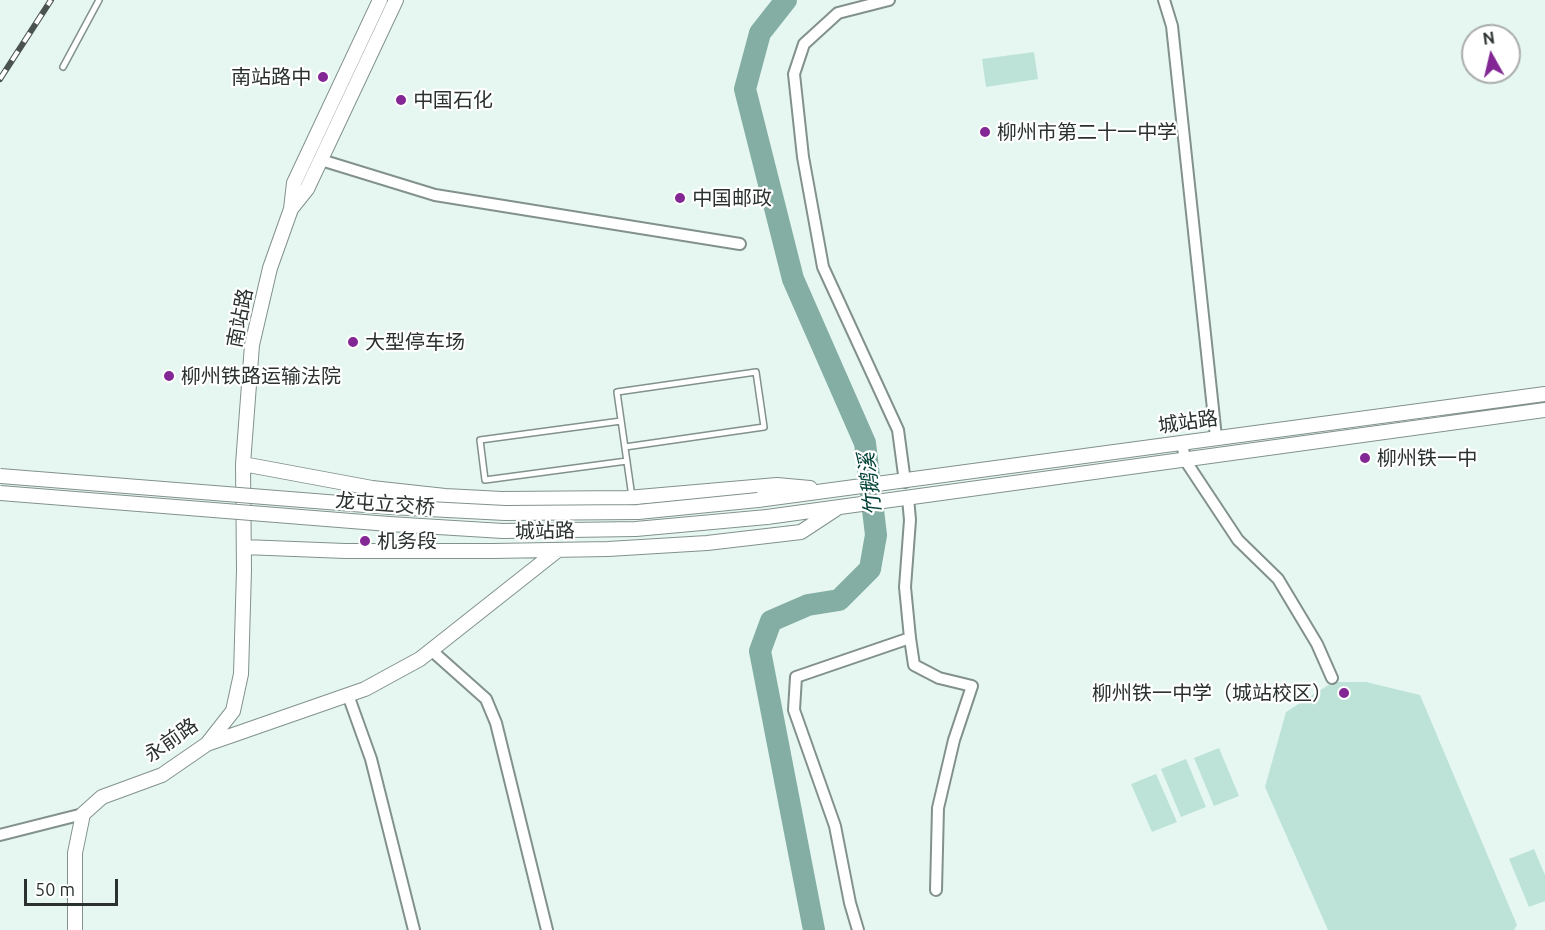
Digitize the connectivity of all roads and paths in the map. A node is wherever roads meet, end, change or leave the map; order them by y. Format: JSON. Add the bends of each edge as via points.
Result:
{"nodes":[{"id":1,"x":99,"y":0,"type":"edge"},
{"id":2,"x":380,"y":0,"type":"edge"},
{"id":3,"x":396,"y":0,"type":"edge"},
{"id":4,"x":889,"y":0,"type":"edge"},
{"id":5,"x":1164,"y":0,"type":"edge"},
{"id":6,"x":63,"y":67,"type":"dead end"},
{"id":7,"x":321,"y":160,"type":"junction"},
{"id":8,"x":291,"y":209,"type":"junction"},
{"id":9,"x":740,"y":244,"type":"dead end"},
{"id":10,"x":1545,"y":394,"type":"edge"},
{"id":11,"x":1545,"y":410,"type":"edge"},
{"id":12,"x":621,"y":421,"type":"junction"},
{"id":13,"x":1216,"y":437,"type":"junction"},
{"id":14,"x":1182,"y":442,"type":"junction"},
{"id":15,"x":625,"y":447,"type":"junction"},
{"id":16,"x":1185,"y":460,"type":"junction"},
{"id":17,"x":627,"y":461,"type":"junction"},
{"id":18,"x":243,"y":464,"type":"junction"},
{"id":19,"x":0,"y":476,"type":"edge"},
{"id":20,"x":900,"y":482,"type":"junction"},
{"id":21,"x":840,"y":490,"type":"junction"},
{"id":22,"x":0,"y":493,"type":"edge"},
{"id":23,"x":632,"y":498,"type":"junction"},
{"id":24,"x":902,"y":499,"type":"junction"},
{"id":25,"x":758,"y":500,"type":"joint"},
{"id":26,"x":842,"y":507,"type":"junction"},
{"id":27,"x":767,"y":517,"type":"joint"},
{"id":28,"x":244,"y":547,"type":"junction"},
{"id":29,"x":558,"y":550,"type":"junction"},
{"id":30,"x":910,"y":638,"type":"junction"},
{"id":31,"x":431,"y":651,"type":"junction"},
{"id":32,"x":1332,"y":678,"type":"dead end"},
{"id":33,"x":348,"y":695,"type":"junction"},
{"id":34,"x":207,"y":744,"type":"junction"},
{"id":35,"x":83,"y":814,"type":"junction"},
{"id":36,"x":0,"y":835,"type":"edge"},
{"id":37,"x":936,"y":890,"type":"dead end"},
{"id":38,"x":75,"y":930,"type":"edge"},
{"id":39,"x":414,"y":930,"type":"edge"},
{"id":40,"x":547,"y":930,"type":"edge"},
{"id":41,"x":858,"y":930,"type":"edge"}],
"edges":[{"from":1,"to":6,"type":"lane"},
{"from":2,"to":8,"type":"main road","name":"南站路","via":[[294,183]]},
{"from":3,"to":7,"type":"main road","name":"南站路"},
{"from":4,"to":20,"type":"street","via":[[838,13],[804,44],[794,74],[803,157],[823,267],[898,430]]},
{"from":5,"to":13,"type":"street","via":[[1172,26]]},
{"from":7,"to":8,"type":"main road","name":"南站路","via":[[307,189]]},
{"from":7,"to":9,"type":"street","via":[[435,195]]},
{"from":8,"to":18,"type":"main road","name":"南站路","via":[[270,268],[252,345]]},
{"from":10,"to":13,"type":"main road","name":"城站路"},
{"from":11,"to":16,"type":"main road","name":"城站路"},
{"from":12,"to":15,"type":"lane"},
{"from":12,"to":15,"type":"lane","via":[[617,392],[756,372],[764,427]]},
{"from":12,"to":17,"type":"lane","via":[[480,440],[485,480]]},
{"from":13,"to":14,"type":"main road","name":"城站路"},
{"from":14,"to":16,"type":"street"},
{"from":14,"to":20,"type":"main road","name":"城站路"},
{"from":15,"to":17,"type":"lane"},
{"from":16,"to":24,"type":"main road","name":"城站路"},
{"from":16,"to":32,"type":"street","via":[[1238,540],[1278,579],[1317,644]]},
{"from":17,"to":23,"type":"lane"},
{"from":18,"to":23,"type":"main road","name":"城站路","via":[[372,488],[445,496]]},
{"from":18,"to":28,"type":"main road","name":"南站路"},
{"from":19,"to":25,"type":"main road","name":"龙屯立交桥","bridge":true,"via":[[505,513],[638,512]]},
{"from":20,"to":21,"type":"main road","name":"城站路"},
{"from":21,"to":23,"type":"main road","name":"城站路","via":[[777,485]]},
{"from":21,"to":25,"type":"main road","name":"城站路"},
{"from":22,"to":27,"type":"main road","name":"龙屯立交桥","bridge":true,"via":[[503,531],[636,529]]},
{"from":24,"to":26,"type":"main road","name":"城站路"},
{"from":24,"to":30,"type":"street","via":[[910,520],[905,587]]},
{"from":26,"to":27,"type":"main road","name":"城站路"},
{"from":26,"to":29,"type":"main road","name":"城站路","via":[[801,532],[707,543]]},
{"from":28,"to":29,"type":"main road","name":"城站路","via":[[345,551]]},
{"from":28,"to":34,"type":"main road","name":"永前路","via":[[241,674],[233,711]]},
{"from":29,"to":31,"type":"main road"},
{"from":30,"to":37,"type":"street","via":[[914,664],[939,678],[972,686],[938,808]]},
{"from":30,"to":41,"type":"street","via":[[796,677],[794,710],[835,826]]},
{"from":31,"to":33,"type":"main road"},
{"from":31,"to":40,"type":"street","via":[[486,699],[496,723]]},
{"from":33,"to":34,"type":"main road"},
{"from":33,"to":39,"type":"street","via":[[371,759]]},
{"from":34,"to":35,"type":"main road","name":"永前路","via":[[162,775],[102,796]]},
{"from":35,"to":36,"type":"street"},
{"from":35,"to":38,"type":"main road","via":[[75,853]]}]}
